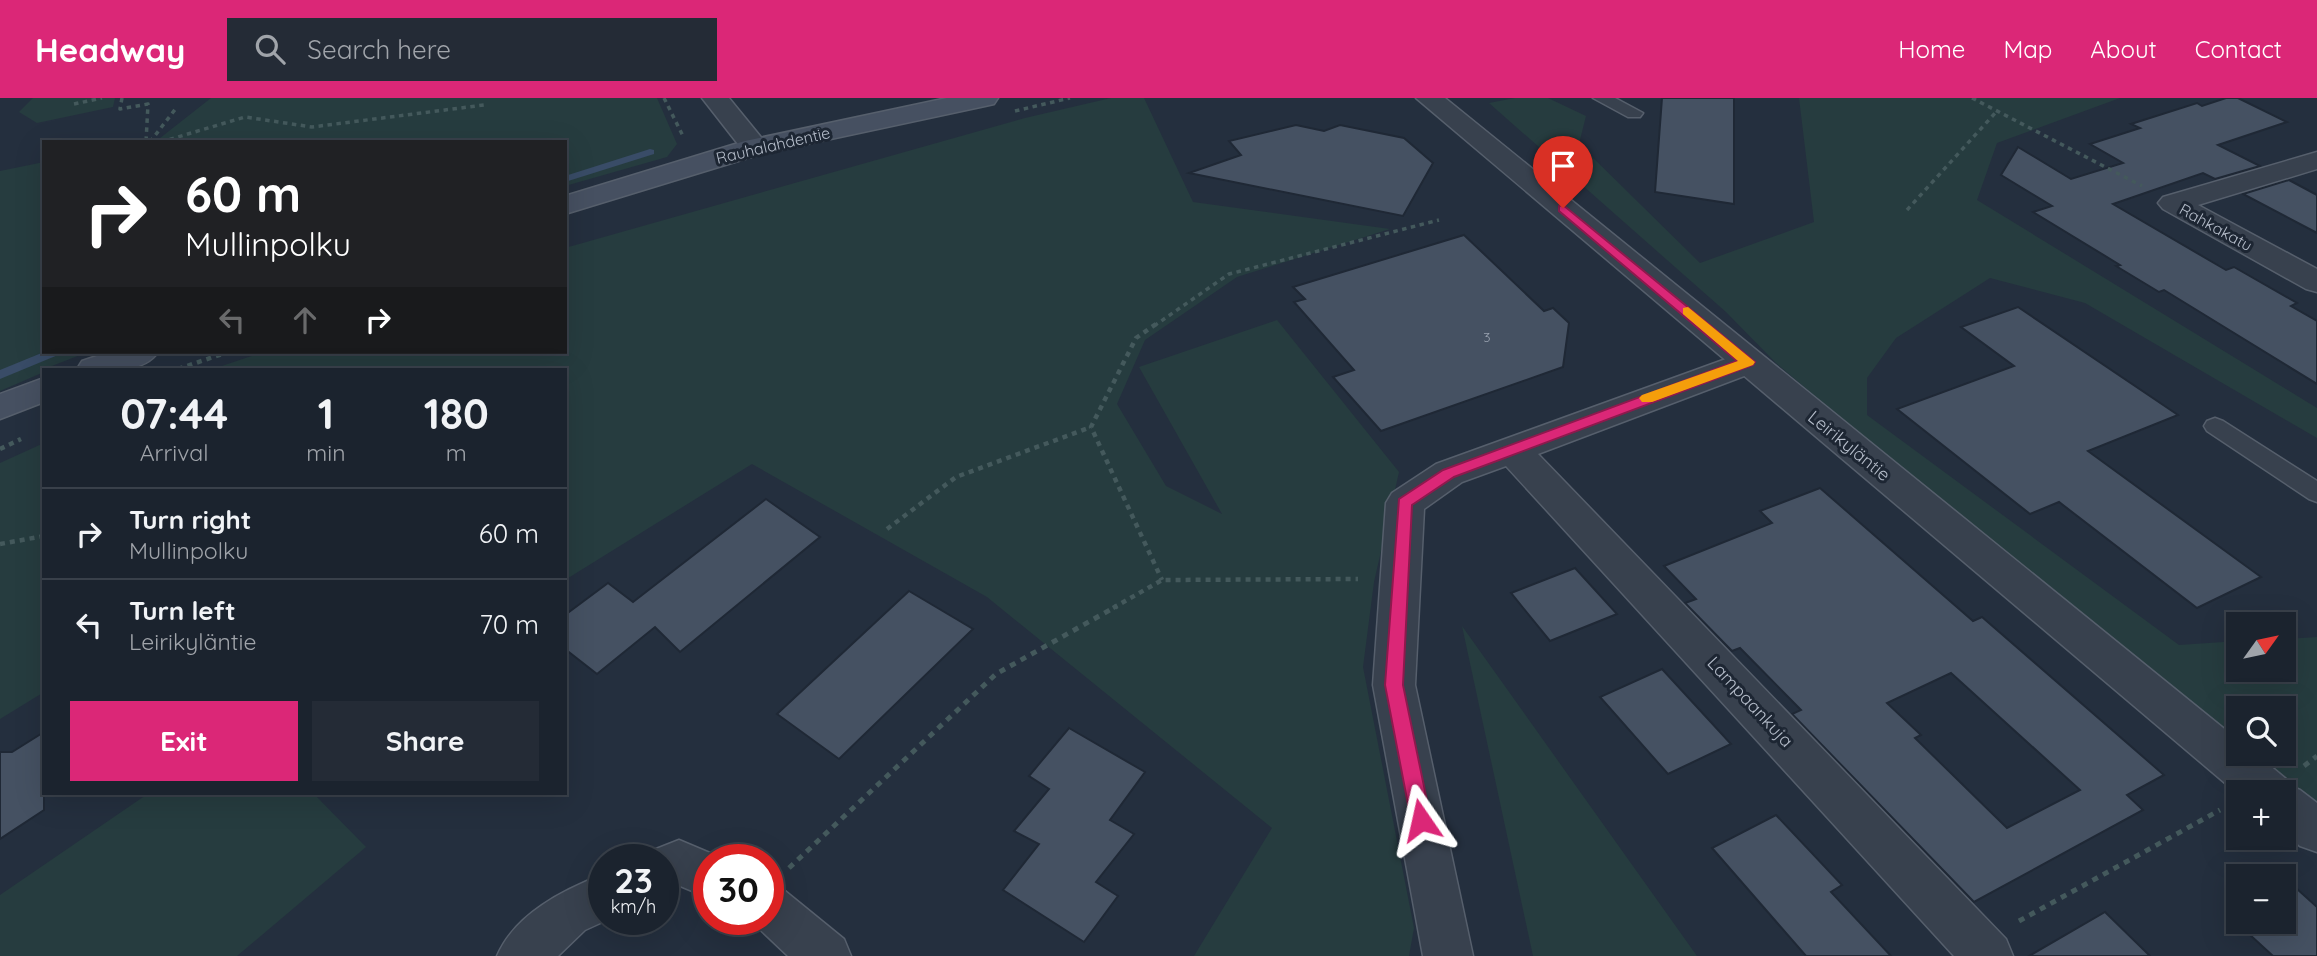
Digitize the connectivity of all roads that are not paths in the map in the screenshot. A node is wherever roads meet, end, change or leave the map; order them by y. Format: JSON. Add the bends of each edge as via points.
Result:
{"nodes":[{"id":1,"x":715,"y":98,"type":"edge"},
{"id":2,"x":985,"y":98,"type":"edge"},
{"id":3,"x":1432,"y":98,"type":"edge"},
{"id":4,"x":1601,"y":98,"type":"edge"},
{"id":5,"x":1634,"y":113,"type":"dead end"},
{"id":6,"x":755,"y":147,"type":"junction"},
{"id":7,"x":2317,"y":160,"type":"edge"},
{"id":8,"x":567,"y":204,"type":"edge"},
{"id":9,"x":2317,"y":282,"type":"edge"},
{"id":10,"x":135,"y":354,"type":"edge"},
{"id":11,"x":1748,"y":362,"type":"junction"},
{"id":12,"x":97,"y":368,"type":"edge"},
{"id":13,"x":42,"y":390,"type":"edge"},
{"id":14,"x":0,"y":407,"type":"edge"},
{"id":15,"x":2215,"y":426,"type":"dead end"},
{"id":16,"x":1511,"y":448,"type":"junction"},
{"id":17,"x":2317,"y":493,"type":"edge"},
{"id":18,"x":2254,"y":780,"type":"edge"},
{"id":19,"x":2296,"y":814,"type":"edge"},
{"id":20,"x":2317,"y":831,"type":"edge"},
{"id":21,"x":588,"y":905,"type":"edge"},
{"id":22,"x":784,"y":905,"type":"edge"},
{"id":23,"x":1983,"y":950,"type":"edge"},
{"id":24,"x":522,"y":956,"type":"edge"},
{"id":25,"x":826,"y":956,"type":"edge"},
{"id":26,"x":1448,"y":956,"type":"edge"}],
"edges":[{"from":1,"to":6,"type":"street"},
{"from":2,"to":6,"type":"main road","name":"Rauhalahdentie"},
{"from":3,"to":11,"type":"street","name":"Leirikyläntie"},
{"from":4,"to":5,"type":"lane"},
{"from":6,"to":8,"type":"main road","name":"Rauhalahdentie"},
{"from":7,"to":9,"type":"street","name":"Rahkakatu","via":[[2174,203]]},
{"from":10,"to":12,"type":"main road"},
{"from":11,"to":16,"type":"street"},
{"from":11,"to":18,"type":"street","name":"Leirikyläntie"},
{"from":13,"to":14,"type":"main road"},
{"from":15,"to":17,"type":"lane"},
{"from":16,"to":23,"type":"street","name":"Lampaankuja"},
{"from":16,"to":26,"type":"street","via":[[1448,473],[1405,503],[1394,685]]},
{"from":19,"to":20,"type":"street"},
{"from":21,"to":24,"type":"street","via":[[568,914]]},
{"from":22,"to":25,"type":"street"}]}
